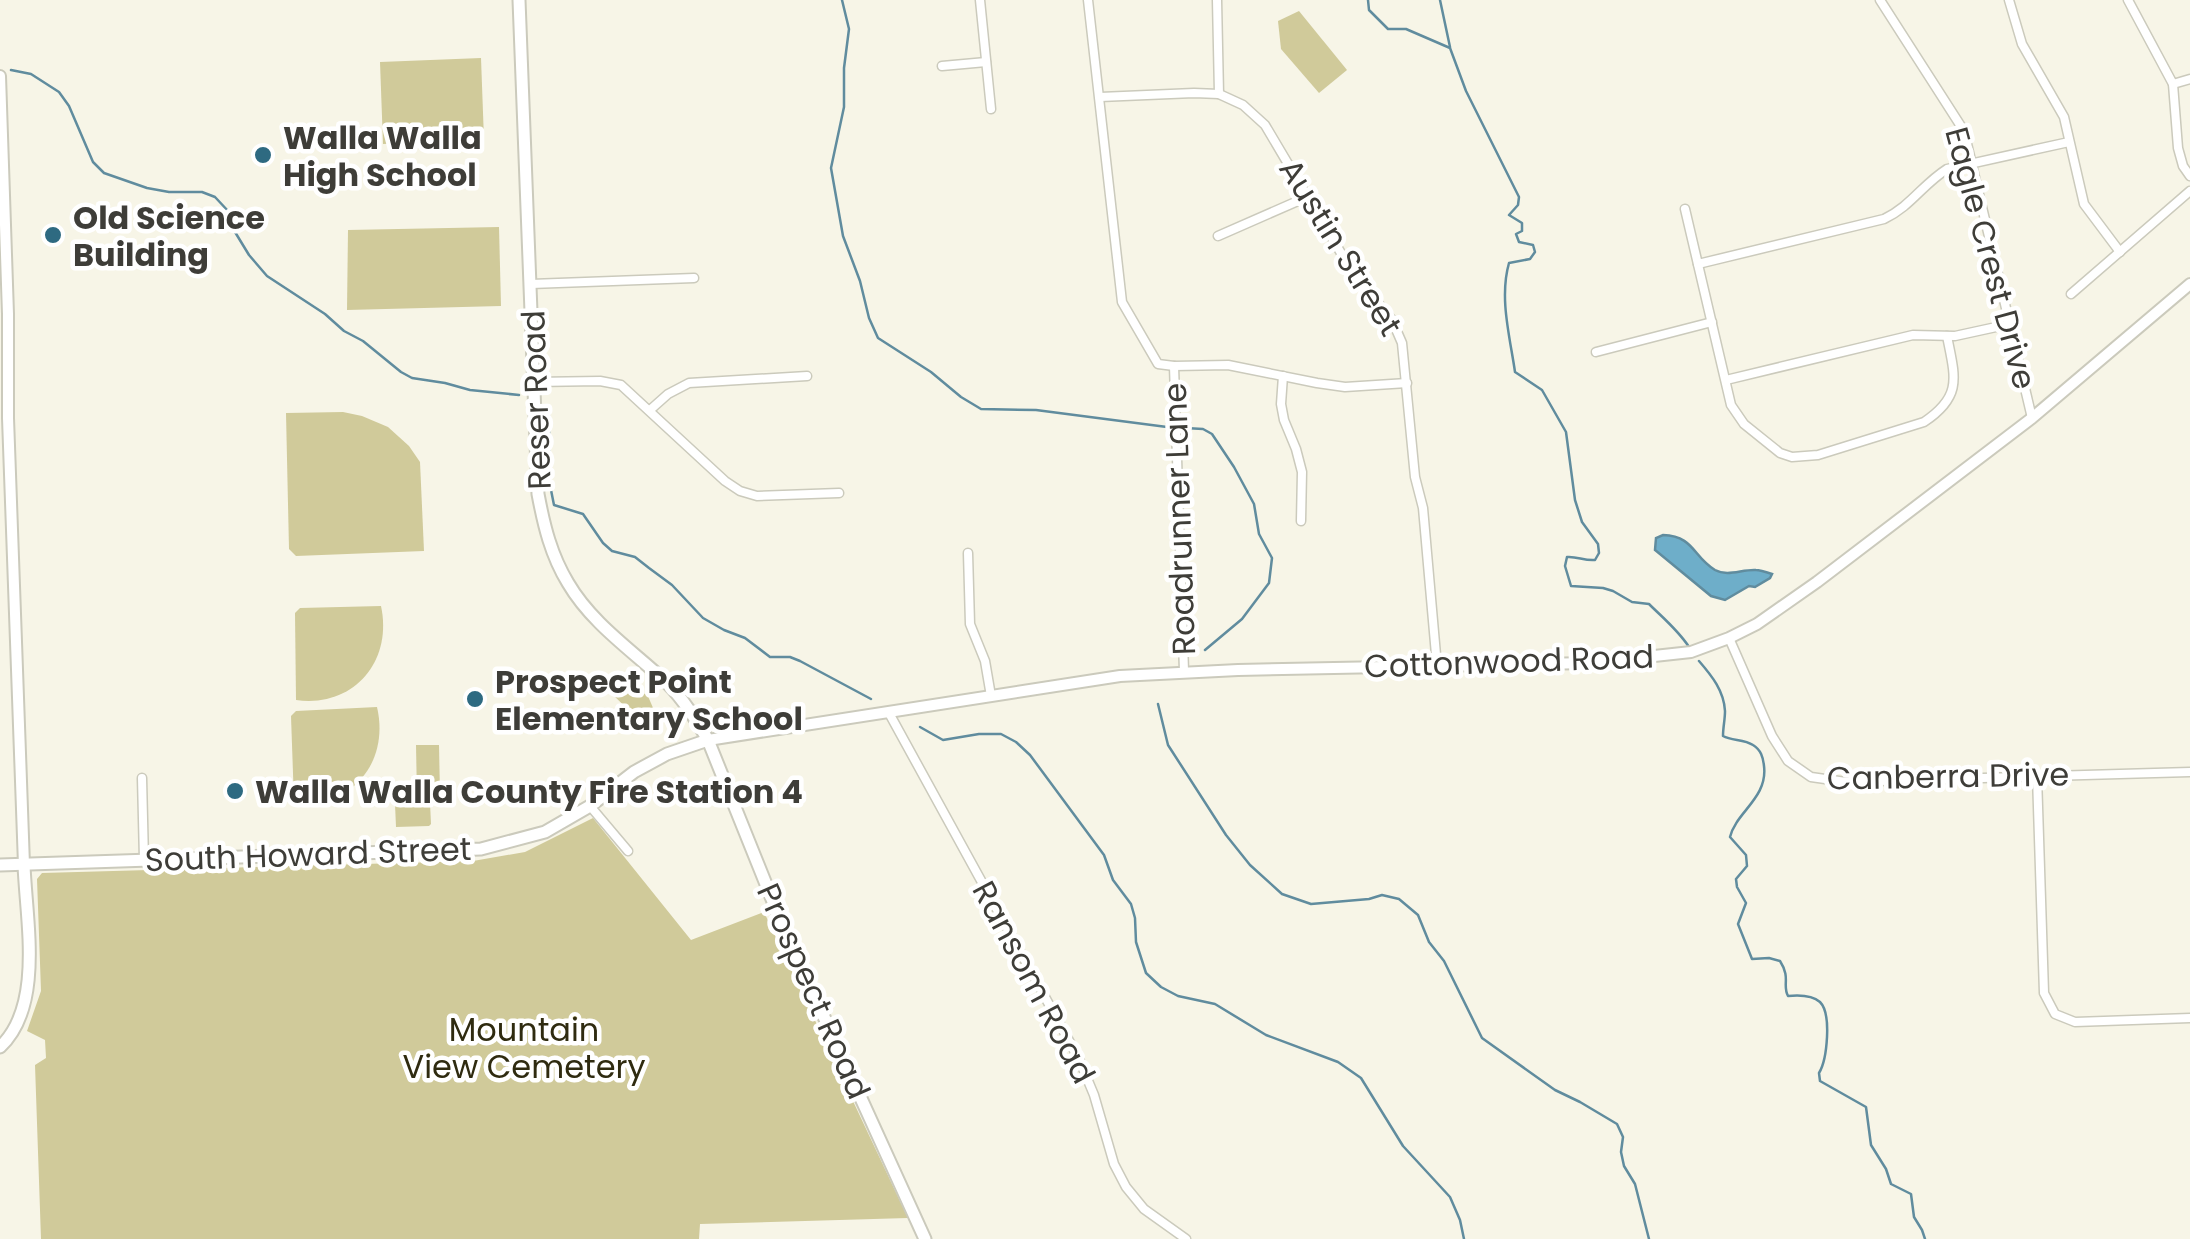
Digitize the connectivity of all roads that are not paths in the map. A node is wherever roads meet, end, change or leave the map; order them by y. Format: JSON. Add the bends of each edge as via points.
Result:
{"nodes":[{"id":1,"x":519,"y":0,"type":"edge"},
{"id":2,"x":980,"y":0,"type":"edge"},
{"id":3,"x":1088,"y":0,"type":"edge"},
{"id":4,"x":1217,"y":0,"type":"edge"},
{"id":5,"x":1880,"y":0,"type":"edge"},
{"id":6,"x":2008,"y":0,"type":"edge"},
{"id":7,"x":2128,"y":0,"type":"edge"},
{"id":8,"x":986,"y":62,"type":"junction"},
{"id":9,"x":942,"y":66,"type":"dead end"},
{"id":10,"x":0,"y":76,"type":"edge"},
{"id":11,"x":2190,"y":79,"type":"edge"},
{"id":12,"x":2172,"y":84,"type":"junction"},
{"id":13,"x":1219,"y":94,"type":"junction"},
{"id":14,"x":1100,"y":97,"type":"junction"},
{"id":15,"x":991,"y":109,"type":"dead end"},
{"id":16,"x":2069,"y":142,"type":"junction"},
{"id":17,"x":1972,"y":164,"type":"junction"},
{"id":18,"x":2190,"y":176,"type":"edge"},
{"id":19,"x":2190,"y":191,"type":"edge"},
{"id":20,"x":1307,"y":197,"type":"junction"},
{"id":21,"x":1684,"y":209,"type":"dead end"},
{"id":22,"x":1218,"y":236,"type":"dead end"},
{"id":23,"x":2120,"y":252,"type":"junction"},
{"id":24,"x":1698,"y":264,"type":"junction"},
{"id":25,"x":694,"y":278,"type":"dead end"},
{"id":26,"x":531,"y":284,"type":"junction"},
{"id":27,"x":2190,"y":284,"type":"edge"},
{"id":28,"x":2071,"y":294,"type":"dead end"},
{"id":29,"x":1712,"y":322,"type":"junction"},
{"id":30,"x":4,"y":324,"type":"edge"},
{"id":31,"x":2010,"y":324,"type":"junction"},
{"id":32,"x":1946,"y":336,"type":"junction"},
{"id":33,"x":1596,"y":352,"type":"dead end"},
{"id":34,"x":1174,"y":366,"type":"junction"},
{"id":35,"x":807,"y":376,"type":"dead end"},
{"id":36,"x":1283,"y":376,"type":"junction"},
{"id":37,"x":1726,"y":380,"type":"junction"},
{"id":38,"x":534,"y":382,"type":"junction"},
{"id":39,"x":1408,"y":382,"type":"junction"},
{"id":40,"x":650,"y":410,"type":"junction"},
{"id":41,"x":2032,"y":418,"type":"junction"},
{"id":42,"x":838,"y":493,"type":"dead end"},
{"id":43,"x":1301,"y":521,"type":"dead end"},
{"id":44,"x":968,"y":553,"type":"dead end"},
{"id":45,"x":1729,"y":638,"type":"junction"},
{"id":46,"x":1437,"y":666,"type":"junction"},
{"id":47,"x":1184,"y":672,"type":"junction"},
{"id":48,"x":992,"y":696,"type":"junction"},
{"id":49,"x":889,"y":713,"type":"junction"},
{"id":50,"x":708,"y":740,"type":"junction"},
{"id":51,"x":2190,"y":772,"type":"edge"},
{"id":52,"x":2036,"y":776,"type":"junction"},
{"id":53,"x":142,"y":778,"type":"dead end"},
{"id":54,"x":590,"y":806,"type":"junction"},
{"id":55,"x":628,"y":852,"type":"dead end"},
{"id":56,"x":144,"y":860,"type":"junction"},
{"id":57,"x":24,"y":864,"type":"junction"},
{"id":58,"x":0,"y":865,"type":"edge"},
{"id":59,"x":2190,"y":1018,"type":"edge"},
{"id":60,"x":0,"y":1048,"type":"edge"},
{"id":61,"x":925,"y":1239,"type":"edge"},
{"id":62,"x":1186,"y":1239,"type":"edge"}],
"edges":[{"from":1,"to":26,"type":"main road","name":"Reser Road"},
{"from":2,"to":8,"type":"street"},
{"from":3,"to":14,"type":"street"},
{"from":4,"to":13,"type":"street"},
{"from":5,"to":17,"type":"street","name":"Eagle Crest Drive","via":[[1964,131]]},
{"from":6,"to":16,"type":"street"},
{"from":7,"to":12,"type":"street"},
{"from":8,"to":9,"type":"street"},
{"from":8,"to":15,"type":"street"},
{"from":10,"to":30,"type":"street"},
{"from":11,"to":12,"type":"street"},
{"from":12,"to":18,"type":"street","via":[[2178,148]]},
{"from":13,"to":14,"type":"street"},
{"from":13,"to":20,"type":"street","name":"Austin Street","via":[[1265,126]]},
{"from":14,"to":34,"type":"street","via":[[1122,302],[1158,364]]},
{"from":16,"to":17,"type":"street"},
{"from":16,"to":23,"type":"street","via":[[2084,204]]},
{"from":17,"to":24,"type":"street","via":[[1946,169],[1884,219]]},
{"from":17,"to":31,"type":"street","name":"Eagle Crest Drive"},
{"from":19,"to":23,"type":"street"},
{"from":20,"to":22,"type":"street"},
{"from":20,"to":39,"type":"street","name":"Austin Street","via":[[1351,270],[1392,320]]},
{"from":21,"to":24,"type":"street"},
{"from":23,"to":28,"type":"street"},
{"from":24,"to":29,"type":"street"},
{"from":25,"to":26,"type":"street"},
{"from":26,"to":38,"type":"main road","name":"Reser Road"},
{"from":27,"to":41,"type":"street","name":"Cottonwood Road"},
{"from":29,"to":33,"type":"street"},
{"from":29,"to":37,"type":"street"},
{"from":30,"to":57,"type":"street"},
{"from":31,"to":32,"type":"street"},
{"from":31,"to":41,"type":"street","name":"Eagle Crest Drive"},
{"from":32,"to":37,"type":"street","via":[[1913,335]]},
{"from":32,"to":37,"type":"street","via":[[1955,386],[1936,414],[1818,456],[1780,453],[1744,424]]},
{"from":34,"to":36,"type":"street","via":[[1228,365]]},
{"from":34,"to":47,"type":"street","name":"Roadrunner Lane"},
{"from":35,"to":40,"type":"street","via":[[689,383]]},
{"from":36,"to":39,"type":"street","via":[[1345,386]]},
{"from":36,"to":43,"type":"street","via":[[1284,420],[1302,472]]},
{"from":38,"to":40,"type":"street","via":[[622,386]]},
{"from":38,"to":50,"type":"main road","name":"Reser Road","via":[[538,494],[551,552],[583,605],[670,686]]},
{"from":39,"to":46,"type":"street","name":"Austin Street"},
{"from":40,"to":42,"type":"street","via":[[740,491]]},
{"from":41,"to":45,"type":"street","name":"Cottonwood Road","via":[[1817,582]]},
{"from":44,"to":48,"type":"street","via":[[970,624]]},
{"from":45,"to":46,"type":"street","name":"Cottonwood Road","via":[[1692,652],[1590,664]]},
{"from":45,"to":52,"type":"street","name":"Canberra Drive","via":[[1772,736],[1788,761],[1811,777],[1846,782]]},
{"from":46,"to":47,"type":"street","name":"Cottonwood Road"},
{"from":47,"to":48,"type":"street","name":"Cottonwood Road"},
{"from":48,"to":49,"type":"street","name":"Cottonwood Road"},
{"from":49,"to":50,"type":"street","name":"Cottonwood Road"},
{"from":49,"to":62,"type":"street","name":"Ransom Road","via":[[1079,1060],[1126,1187]]},
{"from":50,"to":54,"type":"main road","name":"South Howard Street","via":[[634,772]]},
{"from":50,"to":61,"type":"main road","name":"Prospect Road","via":[[784,929]]},
{"from":51,"to":52,"type":"street","name":"Canberra Drive"},
{"from":52,"to":59,"type":"street","via":[[2044,993],[2055,1014],[2075,1022]]},
{"from":53,"to":56,"type":"street"},
{"from":54,"to":55,"type":"street"},
{"from":54,"to":56,"type":"main road","name":"South Howard Street","via":[[545,832],[481,849]]},
{"from":56,"to":57,"type":"main road","name":"South Howard Street"},
{"from":57,"to":58,"type":"main road","name":"South Howard Street"},
{"from":57,"to":60,"type":"main road","via":[[26,1005]]}]}
